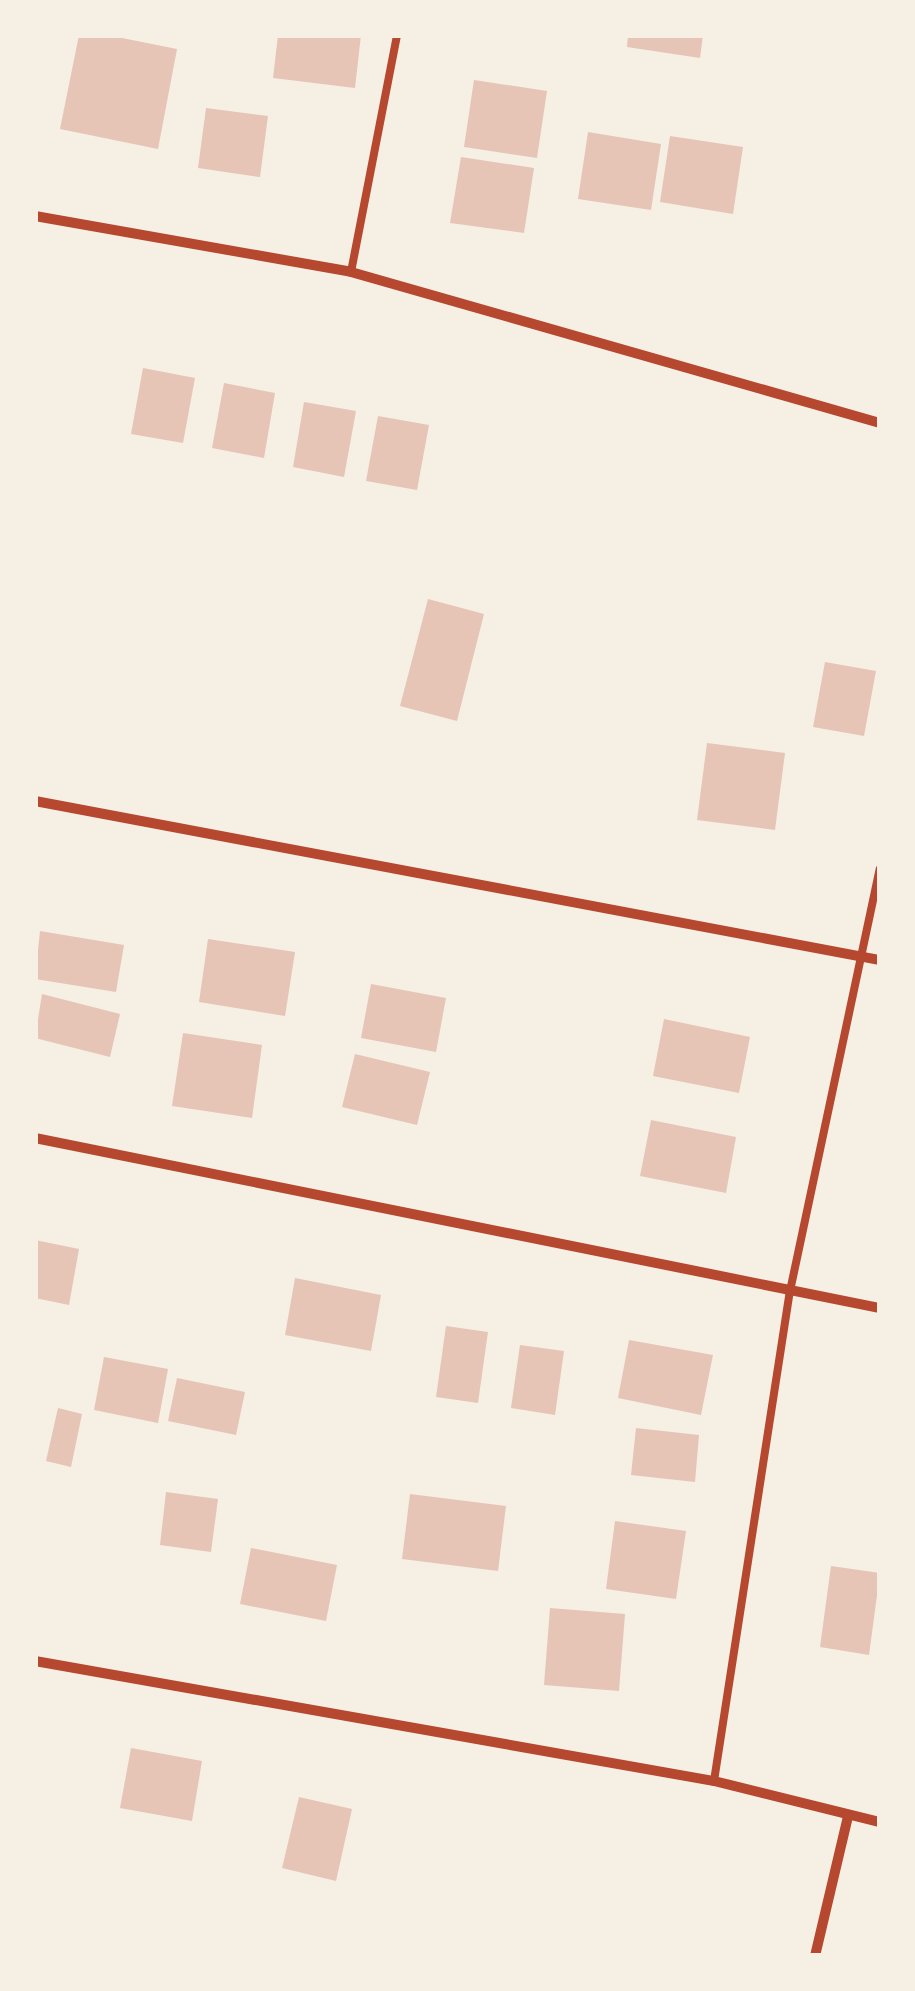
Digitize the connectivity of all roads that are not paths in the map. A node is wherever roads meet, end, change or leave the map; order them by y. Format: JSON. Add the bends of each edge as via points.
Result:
{"nodes":[{"id":1,"x":397,"y":35,"type":"edge"},
{"id":2,"x":35,"y":216,"type":"edge"},
{"id":3,"x":351,"y":272,"type":"junction"},
{"id":4,"x":880,"y":423,"type":"edge"},
{"id":5,"x":35,"y":801,"type":"edge"},
{"id":6,"x":880,"y":869,"type":"edge"},
{"id":7,"x":862,"y":958,"type":"junction"},
{"id":8,"x":880,"y":960,"type":"edge"},
{"id":9,"x":35,"y":1138,"type":"edge"},
{"id":10,"x":790,"y":1290,"type":"junction"},
{"id":11,"x":880,"y":1308,"type":"edge"},
{"id":12,"x":35,"y":1661,"type":"edge"},
{"id":13,"x":714,"y":1781,"type":"junction"},
{"id":14,"x":848,"y":1816,"type":"junction"},
{"id":15,"x":880,"y":1822,"type":"edge"},
{"id":16,"x":815,"y":1956,"type":"edge"}],
"edges":[{"from":1,"to":3,"type":"lane"},
{"from":2,"to":3,"type":"street"},
{"from":3,"to":4,"type":"street"},
{"from":5,"to":7,"type":"street"},
{"from":6,"to":7,"type":"lane"},
{"from":7,"to":8,"type":"street"},
{"from":7,"to":10,"type":"lane"},
{"from":9,"to":10,"type":"street"},
{"from":10,"to":11,"type":"street"},
{"from":10,"to":13,"type":"lane"},
{"from":12,"to":13,"type":"street"},
{"from":13,"to":14,"type":"street"},
{"from":14,"to":15,"type":"street"},
{"from":14,"to":16,"type":"street"}]}
